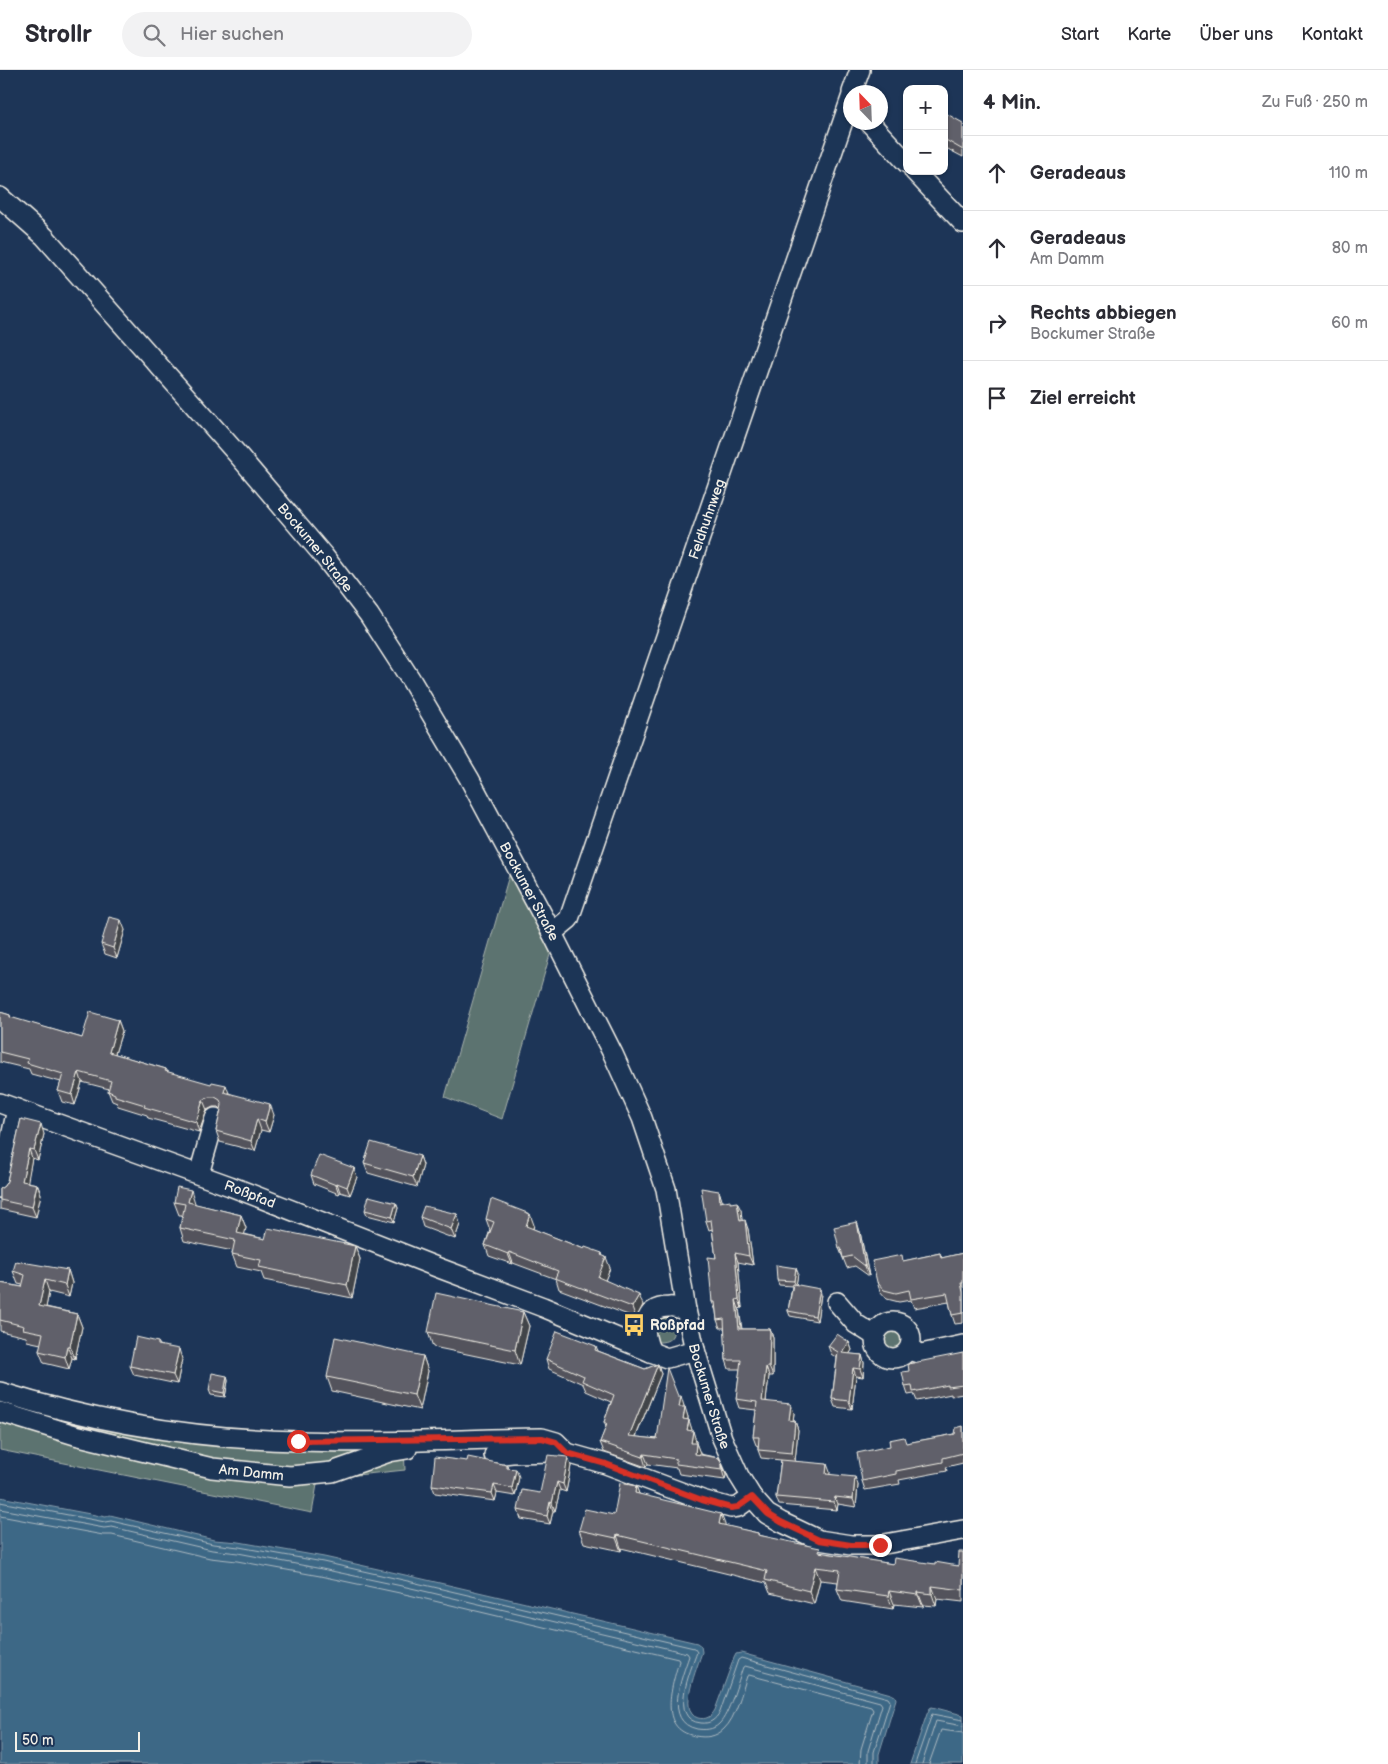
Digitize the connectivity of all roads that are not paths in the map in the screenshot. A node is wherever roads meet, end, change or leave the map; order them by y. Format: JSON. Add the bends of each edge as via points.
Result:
{"nodes":[{"id":1,"x":860,"y":70,"type":"edge"},
{"id":2,"x":855,"y":85,"type":"edge"},
{"id":3,"x":843,"y":122,"type":"edge"},
{"id":4,"x":876,"y":130,"type":"edge"},
{"id":5,"x":903,"y":159,"type":"edge"},
{"id":6,"x":918,"y":175,"type":"edge"},
{"id":7,"x":0,"y":197,"type":"edge"},
{"id":8,"x":963,"y":223,"type":"edge"},
{"id":9,"x":552,"y":933,"type":"junction"},
{"id":10,"x":8,"y":1106,"type":"edge"},
{"id":11,"x":215,"y":1118,"type":"dead end"},
{"id":12,"x":199,"y":1174,"type":"junction"},
{"id":13,"x":0,"y":1188,"type":"edge"},
{"id":14,"x":837,"y":1302,"type":"dead end"},
{"id":15,"x":686,"y":1310,"type":"junction"},
{"id":16,"x":875,"y":1336,"type":"junction"},
{"id":17,"x":963,"y":1345,"type":"edge"},
{"id":18,"x":695,"y":1350,"type":"junction"},
{"id":19,"x":909,"y":1350,"type":"junction"},
{"id":20,"x":651,"y":1352,"type":"junction"},
{"id":21,"x":0,"y":1392,"type":"edge"},
{"id":22,"x":0,"y":1412,"type":"edge"},
{"id":23,"x":567,"y":1453,"type":"junction"},
{"id":24,"x":752,"y":1497,"type":"junction"},
{"id":25,"x":963,"y":1530,"type":"edge"}],
"edges":[{"from":1,"to":2,"type":"street","name":"Feldhuhnweg"},
{"from":3,"to":9,"type":"street","name":"Feldhuhnweg","via":[[569,919]]},
{"from":4,"to":5,"type":"street"},
{"from":6,"to":8,"type":"street"},
{"from":7,"to":9,"type":"street","name":"Bockumer Straße","via":[[44,236],[167,373],[323,555],[369,616],[469,778]]},
{"from":9,"to":15,"type":"street","name":"Bockumer Straße","via":[[614,1054],[648,1134],[666,1189]]},
{"from":10,"to":12,"type":"street","name":"Roßpfad"},
{"from":10,"to":13,"type":"street"},
{"from":11,"to":12,"type":"street"},
{"from":12,"to":20,"type":"street","name":"Roßpfad"},
{"from":14,"to":16,"type":"street","via":[[856,1324]]},
{"from":15,"to":18,"type":"street","name":"Bockumer Straße"},
{"from":15,"to":20,"type":"street","via":[[670,1307],[654,1310],[646,1318],[645,1341]]},
{"from":16,"to":19,"type":"street","via":[[877,1349],[886,1357],[898,1358]]},
{"from":16,"to":19,"type":"street","via":[[883,1325],[899,1323],[910,1331]]},
{"from":17,"to":19,"type":"street","via":[[921,1354]]},
{"from":18,"to":20,"type":"street","name":"Roßpfad","via":[[667,1358]]},
{"from":18,"to":24,"type":"street","name":"Bockumer Straße","via":[[722,1438]]},
{"from":21,"to":23,"type":"street","via":[[64,1410],[210,1435],[307,1442],[542,1438],[556,1442]]},
{"from":22,"to":23,"type":"street","name":"Am Damm","via":[[75,1435],[212,1468],[290,1476],[332,1472],[399,1450],[494,1447],[501,1450],[498,1455]]},
{"from":23,"to":24,"type":"street","name":"Am Damm","via":[[731,1508]]},
{"from":24,"to":25,"type":"street","name":"Bockumer Straße","via":[[768,1514],[819,1540],[880,1545]]}]}
